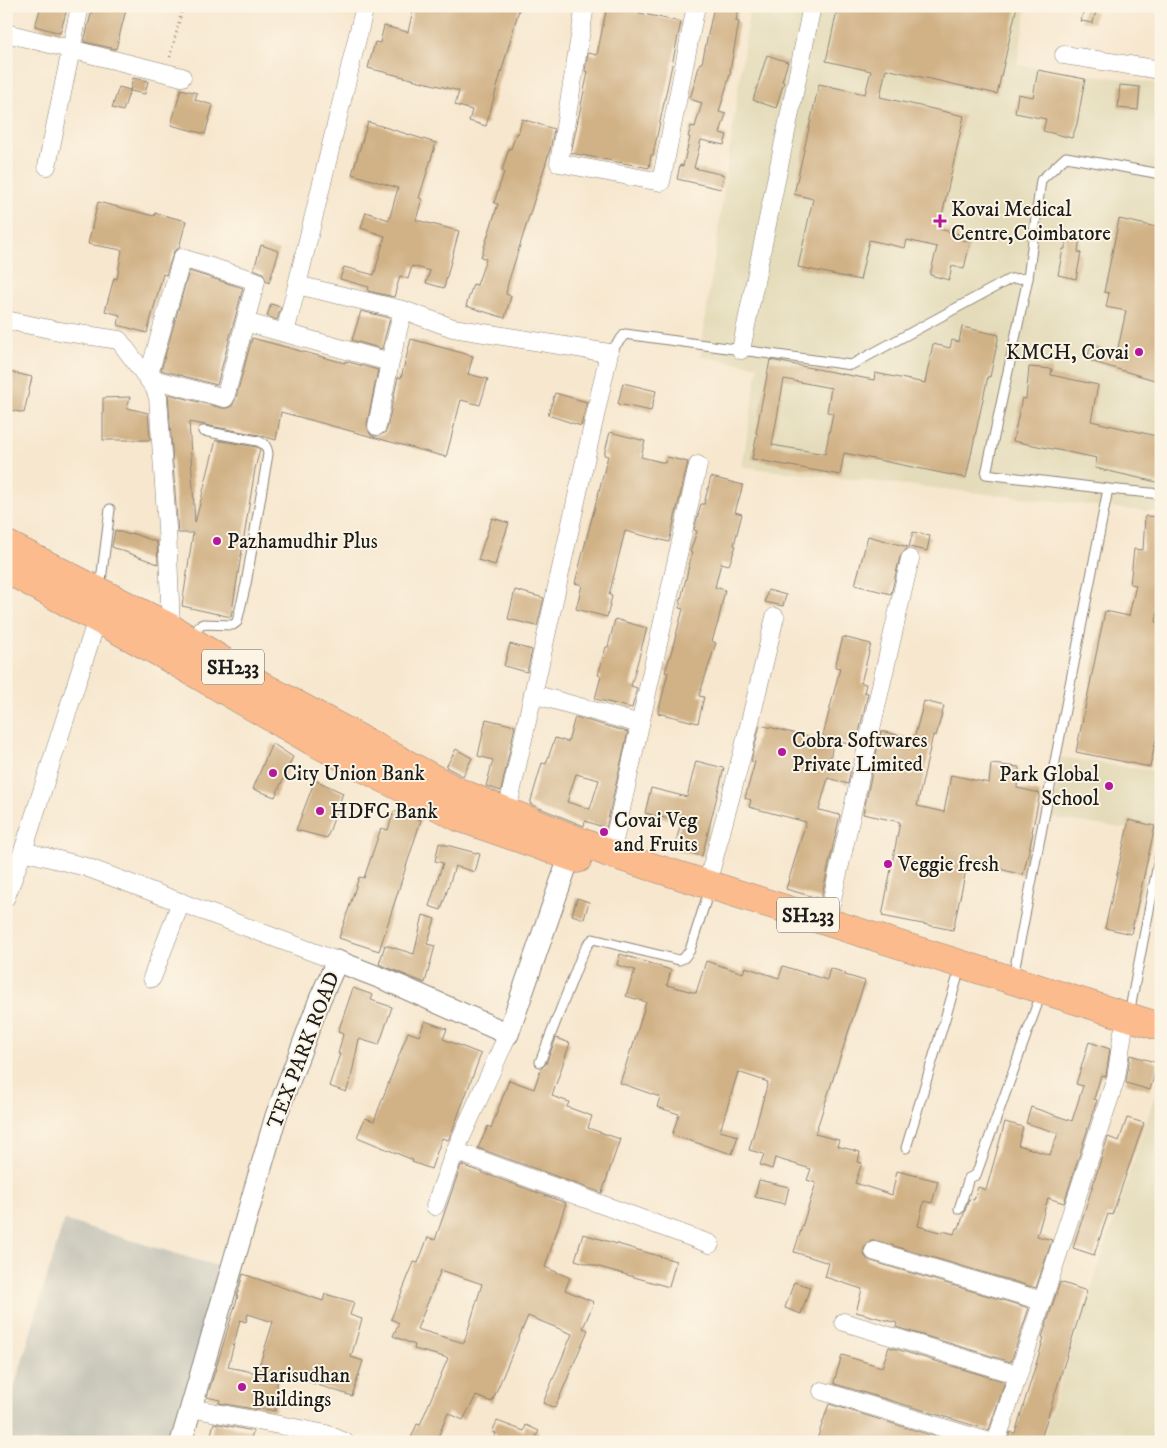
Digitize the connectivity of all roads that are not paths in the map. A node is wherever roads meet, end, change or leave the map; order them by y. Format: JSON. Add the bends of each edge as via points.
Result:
{"nodes":[{"id":1,"x":80,"y":6,"type":"edge"},
{"id":2,"x":365,"y":6,"type":"edge"},
{"id":3,"x":585,"y":6,"type":"edge"},
{"id":4,"x":696,"y":6,"type":"edge"},
{"id":5,"x":812,"y":6,"type":"edge"},
{"id":6,"x":6,"y":33,"type":"edge"},
{"id":7,"x":70,"y":49,"type":"junction"},
{"id":8,"x":1064,"y":55,"type":"dead end"},
{"id":9,"x":1161,"y":70,"type":"edge"},
{"id":10,"x":174,"y":75,"type":"road end"},
{"id":11,"x":47,"y":166,"type":"dead end"},
{"id":12,"x":1161,"y":174,"type":"edge"},
{"id":13,"x":1028,"y":278,"type":"junction"},
{"id":14,"x":297,"y":285,"type":"junction"},
{"id":15,"x":403,"y":310,"type":"junction"},
{"id":16,"x":6,"y":320,"type":"edge"},
{"id":17,"x":245,"y":322,"type":"junction"},
{"id":18,"x":285,"y":332,"type":"junction"},
{"id":19,"x":741,"y":350,"type":"junction"},
{"id":20,"x":609,"y":353,"type":"junction"},
{"id":21,"x":390,"y":362,"type":"junction"},
{"id":22,"x":377,"y":426,"type":"dead end"},
{"id":23,"x":203,"y":431,"type":"dead end"},
{"id":24,"x":698,"y":464,"type":"dead end"},
{"id":25,"x":1108,"y":489,"type":"junction"},
{"id":26,"x":1161,"y":494,"type":"edge"},
{"id":27,"x":110,"y":509,"type":"dead end"},
{"id":28,"x":6,"y":544,"type":"edge"},
{"id":29,"x":910,"y":559,"type":"dead end"},
{"id":30,"x":6,"y":569,"type":"edge"},
{"id":31,"x":99,"y":592,"type":"junction"},
{"id":32,"x":775,"y":617,"type":"dead end"},
{"id":33,"x":97,"y":619,"type":"junction"},
{"id":34,"x":171,"y":628,"type":"junction"},
{"id":35,"x":194,"y":643,"type":"junction"},
{"id":36,"x":533,"y":694,"type":"junction"},
{"id":37,"x":640,"y":724,"type":"junction"},
{"id":38,"x":507,"y":811,"type":"junction"},
{"id":39,"x":573,"y":848,"type":"junction"},
{"id":40,"x":1161,"y":848,"type":"edge"},
{"id":41,"x":23,"y":851,"type":"junction"},
{"id":42,"x":611,"y":854,"type":"junction"},
{"id":43,"x":707,"y":892,"type":"junction"},
{"id":44,"x":6,"y":897,"type":"edge"},
{"id":45,"x":181,"y":902,"type":"junction"},
{"id":46,"x":828,"y":921,"type":"junction"},
{"id":47,"x":337,"y":961,"type":"junction"},
{"id":48,"x":152,"y":978,"type":"dead end"},
{"id":49,"x":957,"y":979,"type":"junction"},
{"id":50,"x":1012,"y":979,"type":"junction"},
{"id":51,"x":1036,"y":1005,"type":"junction"},
{"id":52,"x":1126,"y":1025,"type":"junction"},
{"id":53,"x":1161,"y":1027,"type":"edge"},
{"id":54,"x":508,"y":1034,"type":"junction"},
{"id":55,"x":1161,"y":1044,"type":"edge"},
{"id":56,"x":540,"y":1062,"type":"dead end"},
{"id":57,"x":906,"y":1148,"type":"dead end"},
{"id":58,"x":455,"y":1151,"type":"junction"},
{"id":59,"x":435,"y":1206,"type":"dead end"},
{"id":60,"x":959,"y":1209,"type":"dead end"},
{"id":61,"x":710,"y":1244,"type":"dead end"},
{"id":62,"x":874,"y":1251,"type":"dead end"},
{"id":63,"x":1042,"y":1301,"type":"junction"},
{"id":64,"x":844,"y":1322,"type":"dead end"},
{"id":65,"x":1018,"y":1375,"type":"junction"},
{"id":66,"x":822,"y":1391,"type":"dead end"},
{"id":67,"x":191,"y":1408,"type":"junction"},
{"id":68,"x":181,"y":1442,"type":"edge"},
{"id":69,"x":345,"y":1442,"type":"edge"},
{"id":70,"x":990,"y":1442,"type":"edge"},
{"id":71,"x":996,"y":1442,"type":"edge"}],
"edges":[{"from":1,"to":7,"type":"street"},
{"from":2,"to":14,"type":"street"},
{"from":3,"to":4,"type":"street","via":[[559,163],[661,182]]},
{"from":5,"to":19,"type":"street"},
{"from":6,"to":7,"type":"street"},
{"from":7,"to":10,"type":"street"},
{"from":7,"to":11,"type":"street"},
{"from":8,"to":9,"type":"street"},
{"from":12,"to":13,"type":"lane","via":[[1066,157],[1041,180]]},
{"from":13,"to":19,"type":"lane","via":[[1010,279],[851,365]]},
{"from":13,"to":25,"type":"lane","via":[[986,474]]},
{"from":14,"to":15,"type":"street"},
{"from":14,"to":18,"type":"street"},
{"from":15,"to":20,"type":"street","via":[[453,328]]},
{"from":15,"to":21,"type":"street"},
{"from":16,"to":34,"type":"street","via":[[119,340],[154,387],[158,397]]},
{"from":17,"to":17,"type":"street","via":[[225,398],[150,376],[182,258],[256,281]]},
{"from":17,"to":18,"type":"street"},
{"from":18,"to":21,"type":"street"},
{"from":19,"to":20,"type":"lane","via":[[625,334]]},
{"from":20,"to":36,"type":"street"},
{"from":21,"to":22,"type":"street"},
{"from":23,"to":35,"type":"lane","via":[[258,440],[267,447],[268,454],[237,622],[233,625],[202,624]]},
{"from":24,"to":37,"type":"street"},
{"from":25,"to":26,"type":"lane"},
{"from":25,"to":50,"type":"lane"},
{"from":27,"to":31,"type":"lane"},
{"from":28,"to":31,"type":"main road","number":"SH233"},
{"from":29,"to":46,"type":"street"},
{"from":30,"to":33,"type":"main road"},
{"from":31,"to":34,"type":"main road","number":"SH233"},
{"from":32,"to":43,"type":"street"},
{"from":33,"to":39,"type":"main road","via":[[312,741],[458,817]]},
{"from":33,"to":41,"type":"street"},
{"from":34,"to":35,"type":"main road","number":"SH233"},
{"from":35,"to":38,"type":"main road","number":"SH233","via":[[266,688],[459,792]]},
{"from":36,"to":37,"type":"street"},
{"from":36,"to":38,"type":"street"},
{"from":37,"to":42,"type":"street"},
{"from":38,"to":39,"type":"main road","number":"SH233"},
{"from":39,"to":42,"type":"main road","number":"SH233"},
{"from":39,"to":43,"type":"main road","number":"SH233"},
{"from":39,"to":54,"type":"street"},
{"from":40,"to":52,"type":"lane"},
{"from":41,"to":44,"type":"street"},
{"from":41,"to":45,"type":"street","via":[[86,866]]},
{"from":42,"to":43,"type":"main road","number":"SH233"},
{"from":43,"to":46,"type":"main road","number":"SH233"},
{"from":43,"to":49,"type":"main road","number":"SH233"},
{"from":43,"to":56,"type":"lane","via":[[690,950],[684,958],[679,960],[594,939],[588,944]]},
{"from":45,"to":47,"type":"street"},
{"from":45,"to":48,"type":"street"},
{"from":46,"to":50,"type":"main road","number":"SH233"},
{"from":47,"to":54,"type":"street","name":"TEX PARK ROAD"},
{"from":47,"to":67,"type":"street","name":"TEX PARK ROAD","via":[[276,1116]]},
{"from":49,"to":51,"type":"main road","number":"SH233"},
{"from":49,"to":57,"type":"lane"},
{"from":50,"to":52,"type":"main road","number":"SH233"},
{"from":51,"to":52,"type":"main road","number":"SH233"},
{"from":51,"to":60,"type":"lane","via":[[976,1175],[969,1178]]},
{"from":52,"to":53,"type":"main road","number":"SH233"},
{"from":52,"to":55,"type":"main road","number":"SH233"},
{"from":52,"to":63,"type":"street","via":[[1116,1078]]},
{"from":54,"to":58,"type":"street"},
{"from":58,"to":59,"type":"street"},
{"from":58,"to":61,"type":"street"},
{"from":62,"to":63,"type":"street"},
{"from":63,"to":65,"type":"street"},
{"from":64,"to":65,"type":"street"},
{"from":65,"to":71,"type":"street"},
{"from":66,"to":70,"type":"street"},
{"from":67,"to":68,"type":"street","name":"TEX PARK ROAD"},
{"from":67,"to":69,"type":"street","via":[[326,1434]]}]}
